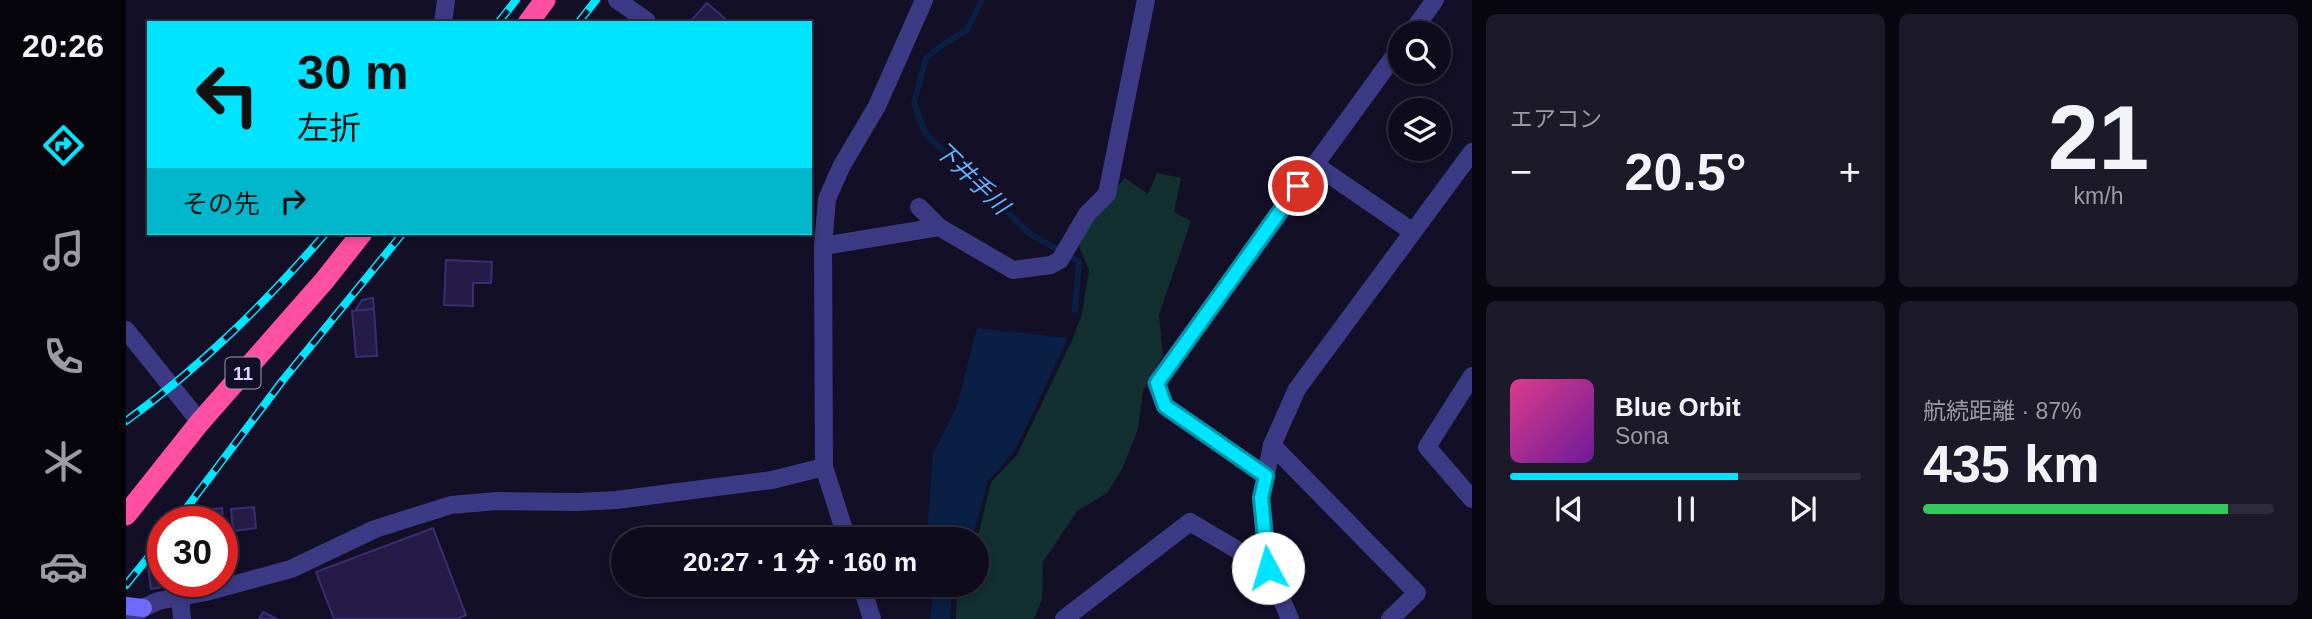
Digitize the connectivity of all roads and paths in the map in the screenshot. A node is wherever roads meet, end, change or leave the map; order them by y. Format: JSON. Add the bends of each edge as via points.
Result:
{"nodes":[{"id":1,"x":446,"y":0,"type":"edge"},
{"id":2,"x":545,"y":0,"type":"edge"},
{"id":3,"x":617,"y":0,"type":"edge"},
{"id":4,"x":924,"y":0,"type":"edge"},
{"id":5,"x":1146,"y":0,"type":"edge"},
{"id":6,"x":1435,"y":0,"type":"edge"},
{"id":7,"x":443,"y":21,"type":"edge"},
{"id":8,"x":529,"y":21,"type":"edge"},
{"id":9,"x":647,"y":21,"type":"dead end"},
{"id":10,"x":1419,"y":21,"type":"edge"},
{"id":11,"x":1388,"y":64,"type":"edge"},
{"id":12,"x":1472,"y":152,"type":"edge"},
{"id":13,"x":1314,"y":164,"type":"junction"},
{"id":14,"x":919,"y":207,"type":"dead end"},
{"id":15,"x":939,"y":227,"type":"junction"},
{"id":16,"x":1413,"y":232,"type":"junction"},
{"id":17,"x":360,"y":235,"type":"edge"},
{"id":18,"x":823,"y":246,"type":"junction"},
{"id":19,"x":126,"y":330,"type":"edge"},
{"id":20,"x":1472,"y":376,"type":"edge"},
{"id":21,"x":200,"y":422,"type":"junction"},
{"id":22,"x":1272,"y":445,"type":"junction"},
{"id":23,"x":824,"y":467,"type":"junction"},
{"id":24,"x":1266,"y":476,"type":"junction"},
{"id":25,"x":1472,"y":499,"type":"edge"},
{"id":26,"x":126,"y":515,"type":"edge"},
{"id":27,"x":843,"y":527,"type":"edge"},
{"id":28,"x":1268,"y":568,"type":"junction"},
{"id":29,"x":238,"y":583,"type":"edge"},
{"id":30,"x":180,"y":597,"type":"joint"},
{"id":31,"x":865,"y":597,"type":"edge"},
{"id":32,"x":133,"y":611,"type":"edge"},
{"id":33,"x":182,"y":619,"type":"edge"},
{"id":34,"x":872,"y":619,"type":"edge"},
{"id":35,"x":1064,"y":619,"type":"edge"},
{"id":36,"x":1290,"y":619,"type":"edge"},
{"id":37,"x":1390,"y":619,"type":"edge"}],
"edges":[{"from":1,"to":7,"type":"street"},
{"from":2,"to":8,"type":"highway"},
{"from":3,"to":9,"type":"street"},
{"from":4,"to":18,"type":"street","via":[[877,106],[827,199]]},
{"from":5,"to":15,"type":"street","via":[[1107,194],[1087,214],[1064,254],[1051,265],[1013,270]]},
{"from":6,"to":10,"type":"street"},
{"from":11,"to":13,"type":"street"},
{"from":12,"to":16,"type":"street"},
{"from":13,"to":16,"type":"street"},
{"from":13,"to":24,"type":"street","via":[[1157,383],[1165,406]]},
{"from":14,"to":15,"type":"street"},
{"from":15,"to":18,"type":"street"},
{"from":16,"to":22,"type":"street","via":[[1297,389]]},
{"from":17,"to":21,"type":"highway","number":"11"},
{"from":18,"to":23,"type":"street"},
{"from":19,"to":21,"type":"street"},
{"from":20,"to":25,"type":"street","via":[[1427,447]]},
{"from":21,"to":26,"type":"highway","number":"11"},
{"from":22,"to":24,"type":"street"},
{"from":22,"to":37,"type":"street","via":[[1417,593]]},
{"from":23,"to":27,"type":"street"},
{"from":23,"to":29,"type":"street","via":[[772,480],[616,500],[497,500],[450,505],[375,529],[291,569]]},
{"from":24,"to":28,"type":"street","via":[[1261,498]]},
{"from":28,"to":35,"type":"street","via":[[1190,522]]},
{"from":28,"to":36,"type":"street"},
{"from":30,"to":32,"type":"street"},
{"from":30,"to":33,"type":"street"},
{"from":31,"to":34,"type":"street"}]}
